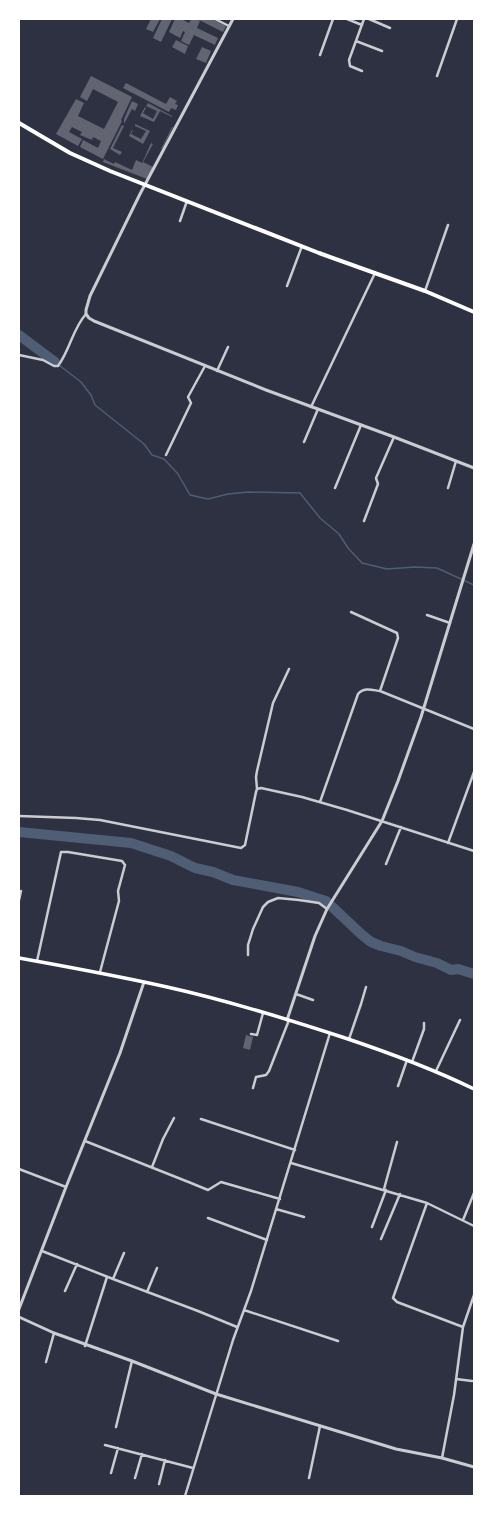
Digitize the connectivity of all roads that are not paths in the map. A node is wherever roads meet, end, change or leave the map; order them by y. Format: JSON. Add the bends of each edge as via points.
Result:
{"nodes":[{"id":1,"x":216,"y":19,"type":"edge"},
{"id":2,"x":233,"y":19,"type":"edge"},
{"id":3,"x":333,"y":19,"type":"edge"},
{"id":4,"x":347,"y":19,"type":"edge"},
{"id":5,"x":364,"y":19,"type":"edge"},
{"id":6,"x":368,"y":19,"type":"edge"},
{"id":7,"x":457,"y":19,"type":"edge"},
{"id":8,"x":362,"y":25,"type":"junction"},
{"id":9,"x":230,"y":26,"type":"junction"},
{"id":10,"x":390,"y":28,"type":"dead end"},
{"id":11,"x":356,"y":41,"type":"junction"},
{"id":12,"x":382,"y":51,"type":"dead end"},
{"id":13,"x":320,"y":55,"type":"dead end"},
{"id":14,"x":362,"y":71,"type":"dead end"},
{"id":15,"x":437,"y":76,"type":"dead end"},
{"id":16,"x":19,"y":123,"type":"edge"},
{"id":17,"x":145,"y":184,"type":"junction"},
{"id":18,"x":187,"y":201,"type":"junction"},
{"id":19,"x":180,"y":221,"type":"dead end"},
{"id":20,"x":448,"y":225,"type":"dead end"},
{"id":21,"x":302,"y":246,"type":"junction"},
{"id":22,"x":375,"y":273,"type":"junction"},
{"id":23,"x":287,"y":286,"type":"dead end"},
{"id":24,"x":425,"y":291,"type":"junction"},
{"id":25,"x":474,"y":312,"type":"edge"},
{"id":26,"x":86,"y":314,"type":"junction"},
{"id":27,"x":228,"y":347,"type":"dead end"},
{"id":28,"x":19,"y":355,"type":"edge"},
{"id":29,"x":205,"y":366,"type":"junction"},
{"id":30,"x":217,"y":370,"type":"junction"},
{"id":31,"x":312,"y":407,"type":"junction"},
{"id":32,"x":318,"y":410,"type":"junction"},
{"id":33,"x":361,"y":424,"type":"junction"},
{"id":34,"x":394,"y":436,"type":"junction"},
{"id":35,"x":304,"y":442,"type":"dead end"},
{"id":36,"x":166,"y":455,"type":"dead end"},
{"id":37,"x":456,"y":461,"type":"junction"},
{"id":38,"x":474,"y":468,"type":"edge"},
{"id":39,"x":335,"y":488,"type":"dead end"},
{"id":40,"x":448,"y":488,"type":"dead end"},
{"id":41,"x":364,"y":521,"type":"dead end"},
{"id":42,"x":474,"y":544,"type":"edge"},
{"id":43,"x":351,"y":612,"type":"dead end"},
{"id":44,"x":427,"y":615,"type":"dead end"},
{"id":45,"x":450,"y":623,"type":"junction"},
{"id":46,"x":288,"y":669,"type":"dead end"},
{"id":47,"x":380,"y":691,"type":"junction"},
{"id":48,"x":424,"y":709,"type":"junction"},
{"id":49,"x":474,"y":729,"type":"edge"},
{"id":50,"x":474,"y":772,"type":"edge"},
{"id":51,"x":258,"y":789,"type":"junction"},
{"id":52,"x":320,"y":802,"type":"junction"},
{"id":53,"x":19,"y":816,"type":"edge"},
{"id":54,"x":382,"y":821,"type":"junction"},
{"id":55,"x":401,"y":827,"type":"junction"},
{"id":56,"x":448,"y":843,"type":"junction"},
{"id":57,"x":474,"y":851,"type":"edge"},
{"id":58,"x":386,"y":864,"type":"dead end"},
{"id":59,"x":21,"y":891,"type":"dead end"},
{"id":60,"x":19,"y":900,"type":"edge"},
{"id":61,"x":327,"y":908,"type":"junction"},
{"id":62,"x":248,"y":955,"type":"dead end"},
{"id":63,"x":19,"y":958,"type":"edge"},
{"id":64,"x":37,"y":961,"type":"junction"},
{"id":65,"x":100,"y":972,"type":"junction"},
{"id":66,"x":144,"y":982,"type":"junction"},
{"id":67,"x":366,"y":987,"type":"dead end"},
{"id":68,"x":296,"y":994,"type":"junction"},
{"id":69,"x":313,"y":1000,"type":"dead end"},
{"id":70,"x":263,"y":1013,"type":"junction"},
{"id":71,"x":288,"y":1020,"type":"junction"},
{"id":72,"x":460,"y":1020,"type":"dead end"},
{"id":73,"x":424,"y":1023,"type":"dead end"},
{"id":74,"x":251,"y":1034,"type":"dead end"},
{"id":75,"x":330,"y":1034,"type":"junction"},
{"id":76,"x":348,"y":1039,"type":"junction"},
{"id":77,"x":407,"y":1060,"type":"junction"},
{"id":78,"x":412,"y":1062,"type":"junction"},
{"id":79,"x":436,"y":1071,"type":"junction"},
{"id":80,"x":398,"y":1086,"type":"dead end"},
{"id":81,"x":253,"y":1088,"type":"dead end"},
{"id":82,"x":474,"y":1089,"type":"edge"},
{"id":83,"x":174,"y":1118,"type":"dead end"},
{"id":84,"x":201,"y":1119,"type":"dead end"},
{"id":85,"x":85,"y":1141,"type":"junction"},
{"id":86,"x":397,"y":1142,"type":"dead end"},
{"id":87,"x":295,"y":1150,"type":"junction"},
{"id":88,"x":291,"y":1163,"type":"junction"},
{"id":89,"x":152,"y":1167,"type":"junction"},
{"id":90,"x":19,"y":1169,"type":"edge"},
{"id":91,"x":66,"y":1188,"type":"junction"},
{"id":92,"x":386,"y":1190,"type":"junction"},
{"id":93,"x":474,"y":1193,"type":"edge"},
{"id":94,"x":400,"y":1194,"type":"junction"},
{"id":95,"x":280,"y":1199,"type":"junction"},
{"id":96,"x":428,"y":1203,"type":"junction"},
{"id":97,"x":276,"y":1210,"type":"junction"},
{"id":98,"x":304,"y":1217,"type":"dead end"},
{"id":99,"x":208,"y":1218,"type":"dead end"},
{"id":100,"x":463,"y":1220,"type":"junction"},
{"id":101,"x":474,"y":1226,"type":"edge"},
{"id":102,"x":372,"y":1227,"type":"dead end"},
{"id":103,"x":381,"y":1239,"type":"dead end"},
{"id":104,"x":267,"y":1240,"type":"junction"},
{"id":105,"x":42,"y":1250,"type":"junction"},
{"id":106,"x":124,"y":1253,"type":"dead end"},
{"id":107,"x":77,"y":1264,"type":"junction"},
{"id":108,"x":157,"y":1268,"type":"dead end"},
{"id":109,"x":108,"y":1277,"type":"junction"},
{"id":110,"x":113,"y":1280,"type":"junction"},
{"id":111,"x":65,"y":1291,"type":"dead end"},
{"id":112,"x":147,"y":1292,"type":"junction"},
{"id":113,"x":474,"y":1295,"type":"edge"},
{"id":114,"x":19,"y":1309,"type":"edge"},
{"id":115,"x":244,"y":1310,"type":"junction"},
{"id":116,"x":19,"y":1317,"type":"edge"},
{"id":117,"x":238,"y":1327,"type":"junction"},
{"id":118,"x":463,"y":1327,"type":"junction"},
{"id":119,"x":54,"y":1333,"type":"junction"},
{"id":120,"x":338,"y":1340,"type":"dead end"},
{"id":121,"x":85,"y":1346,"type":"junction"},
{"id":122,"x":46,"y":1362,"type":"dead end"},
{"id":123,"x":132,"y":1362,"type":"junction"},
{"id":124,"x":456,"y":1379,"type":"junction"},
{"id":125,"x":472,"y":1381,"type":"dead end"},
{"id":126,"x":216,"y":1394,"type":"junction"},
{"id":127,"x":320,"y":1426,"type":"junction"},
{"id":128,"x":116,"y":1427,"type":"dead end"},
{"id":129,"x":105,"y":1445,"type":"dead end"},
{"id":130,"x":118,"y":1448,"type":"junction"},
{"id":131,"x":142,"y":1454,"type":"junction"},
{"id":132,"x":442,"y":1458,"type":"junction"},
{"id":133,"x":165,"y":1460,"type":"junction"},
{"id":134,"x":474,"y":1467,"type":"edge"},
{"id":135,"x":193,"y":1468,"type":"junction"},
{"id":136,"x":110,"y":1473,"type":"dead end"},
{"id":137,"x":135,"y":1478,"type":"dead end"},
{"id":138,"x":309,"y":1478,"type":"dead end"},
{"id":139,"x":159,"y":1484,"type":"dead end"},
{"id":140,"x":185,"y":1496,"type":"edge"}],
"edges":[{"from":1,"to":9,"type":"street"},
{"from":2,"to":9,"type":"street"},
{"from":3,"to":13,"type":"street"},
{"from":4,"to":8,"type":"street"},
{"from":5,"to":8,"type":"street"},
{"from":6,"to":10,"type":"street"},
{"from":7,"to":15,"type":"street"},
{"from":8,"to":11,"type":"street"},
{"from":9,"to":17,"type":"street"},
{"from":11,"to":12,"type":"street"},
{"from":11,"to":14,"type":"street","via":[[348,62],[350,66]]},
{"from":16,"to":17,"type":"main road","via":[[70,153]]},
{"from":17,"to":18,"type":"main road"},
{"from":17,"to":26,"type":"street","via":[[90,296]]},
{"from":18,"to":19,"type":"street"},
{"from":18,"to":21,"type":"main road"},
{"from":20,"to":24,"type":"street"},
{"from":21,"to":22,"type":"main road"},
{"from":21,"to":23,"type":"street"},
{"from":22,"to":24,"type":"main road"},
{"from":22,"to":31,"type":"street"},
{"from":24,"to":25,"type":"main road"},
{"from":26,"to":28,"type":"street","via":[[59,365],[54,366],[43,360]]},
{"from":26,"to":29,"type":"street","via":[[94,321]]},
{"from":27,"to":30,"type":"street"},
{"from":29,"to":30,"type":"street"},
{"from":29,"to":36,"type":"street","via":[[188,397],[191,403]]},
{"from":30,"to":31,"type":"street"},
{"from":31,"to":32,"type":"street"},
{"from":32,"to":33,"type":"street"},
{"from":32,"to":35,"type":"street"},
{"from":33,"to":34,"type":"street"},
{"from":33,"to":39,"type":"street"},
{"from":34,"to":37,"type":"street"},
{"from":34,"to":41,"type":"street","via":[[376,478],[378,484]]},
{"from":37,"to":38,"type":"street"},
{"from":37,"to":40,"type":"street"},
{"from":42,"to":45,"type":"street"},
{"from":43,"to":47,"type":"street","via":[[397,633],[398,638]]},
{"from":44,"to":45,"type":"street"},
{"from":45,"to":48,"type":"street"},
{"from":46,"to":51,"type":"street","via":[[273,703],[257,771]]},
{"from":47,"to":48,"type":"street"},
{"from":47,"to":52,"type":"street","via":[[364,690],[358,694]]},
{"from":48,"to":49,"type":"street"},
{"from":48,"to":54,"type":"street"},
{"from":50,"to":56,"type":"street"},
{"from":51,"to":52,"type":"street"},
{"from":51,"to":53,"type":"street","via":[[245,845],[241,848],[100,820]]},
{"from":52,"to":54,"type":"street"},
{"from":54,"to":55,"type":"street"},
{"from":54,"to":61,"type":"street"},
{"from":55,"to":56,"type":"street"},
{"from":55,"to":58,"type":"street"},
{"from":56,"to":57,"type":"street"},
{"from":59,"to":60,"type":"street"},
{"from":61,"to":62,"type":"street","via":[[319,903],[299,900],[278,898],[268,902],[253,929]]},
{"from":61,"to":68,"type":"street"},
{"from":63,"to":64,"type":"main road"},
{"from":64,"to":65,"type":"main road"},
{"from":64,"to":65,"type":"street","via":[[61,852],[110,858],[122,861],[125,865],[118,891],[119,901]]},
{"from":65,"to":66,"type":"main road"},
{"from":66,"to":70,"type":"main road"},
{"from":66,"to":85,"type":"street","via":[[120,1053]]},
{"from":67,"to":76,"type":"street"},
{"from":68,"to":69,"type":"street"},
{"from":68,"to":71,"type":"street"},
{"from":70,"to":71,"type":"main road"},
{"from":70,"to":74,"type":"street","via":[[257,1035]]},
{"from":71,"to":75,"type":"main road"},
{"from":71,"to":81,"type":"street","via":[[269,1071],[266,1076],[256,1077]]},
{"from":72,"to":79,"type":"street"},
{"from":73,"to":78,"type":"street"},
{"from":75,"to":76,"type":"main road"},
{"from":75,"to":87,"type":"street"},
{"from":76,"to":77,"type":"main road"},
{"from":77,"to":78,"type":"main road"},
{"from":77,"to":80,"type":"street"},
{"from":78,"to":79,"type":"main road"},
{"from":79,"to":82,"type":"main road"},
{"from":83,"to":89,"type":"street"},
{"from":84,"to":87,"type":"street"},
{"from":85,"to":89,"type":"street"},
{"from":85,"to":91,"type":"street"},
{"from":86,"to":92,"type":"street"},
{"from":87,"to":88,"type":"street"},
{"from":88,"to":92,"type":"street"},
{"from":88,"to":95,"type":"street"},
{"from":89,"to":95,"type":"street","via":[[206,1190],[221,1182]]},
{"from":90,"to":91,"type":"street"},
{"from":91,"to":105,"type":"street"},
{"from":92,"to":94,"type":"street"},
{"from":92,"to":102,"type":"street"},
{"from":93,"to":100,"type":"street"},
{"from":94,"to":96,"type":"street"},
{"from":94,"to":103,"type":"street"},
{"from":95,"to":97,"type":"street"},
{"from":96,"to":100,"type":"street"},
{"from":96,"to":118,"type":"street","via":[[393,1298],[397,1302]]},
{"from":97,"to":98,"type":"street"},
{"from":97,"to":104,"type":"street"},
{"from":99,"to":104,"type":"street"},
{"from":100,"to":101,"type":"street"},
{"from":104,"to":115,"type":"street"},
{"from":105,"to":107,"type":"street"},
{"from":105,"to":114,"type":"street"},
{"from":106,"to":110,"type":"street"},
{"from":107,"to":109,"type":"street"},
{"from":107,"to":111,"type":"street"},
{"from":108,"to":112,"type":"street"},
{"from":109,"to":110,"type":"street"},
{"from":109,"to":121,"type":"street"},
{"from":110,"to":112,"type":"street"},
{"from":112,"to":117,"type":"street"},
{"from":113,"to":118,"type":"street"},
{"from":115,"to":117,"type":"street"},
{"from":115,"to":120,"type":"street"},
{"from":116,"to":119,"type":"street"},
{"from":117,"to":126,"type":"street"},
{"from":118,"to":124,"type":"street"},
{"from":119,"to":121,"type":"street"},
{"from":119,"to":122,"type":"street"},
{"from":121,"to":123,"type":"street"},
{"from":123,"to":126,"type":"street"},
{"from":123,"to":128,"type":"street"},
{"from":124,"to":125,"type":"street"},
{"from":124,"to":132,"type":"street"},
{"from":126,"to":127,"type":"street"},
{"from":126,"to":135,"type":"street"},
{"from":127,"to":132,"type":"street","via":[[396,1449]]},
{"from":127,"to":138,"type":"street"},
{"from":129,"to":130,"type":"street"},
{"from":130,"to":131,"type":"street"},
{"from":130,"to":136,"type":"street"},
{"from":131,"to":133,"type":"street"},
{"from":131,"to":137,"type":"street"},
{"from":132,"to":134,"type":"street"},
{"from":133,"to":135,"type":"street"},
{"from":133,"to":139,"type":"street"},
{"from":135,"to":140,"type":"street"}]}
